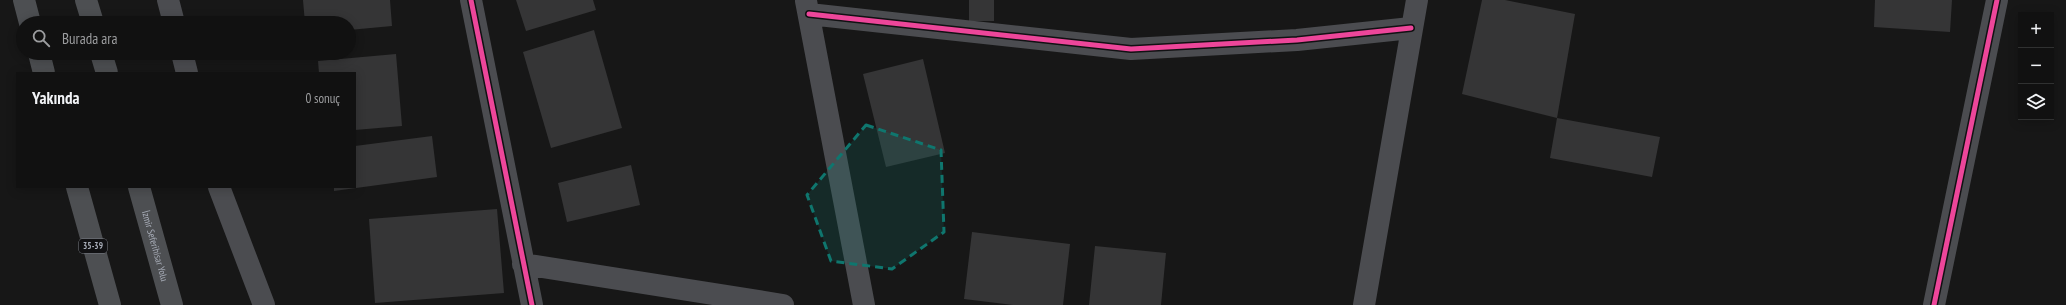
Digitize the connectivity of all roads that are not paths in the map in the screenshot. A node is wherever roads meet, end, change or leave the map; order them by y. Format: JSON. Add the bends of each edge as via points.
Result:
{"nodes":[{"id":1,"x":24,"y":0,"type":"edge"},
{"id":2,"x":86,"y":0,"type":"edge"},
{"id":3,"x":168,"y":0,"type":"edge"},
{"id":4,"x":471,"y":0,"type":"edge"},
{"id":5,"x":1417,"y":0,"type":"edge"},
{"id":6,"x":1997,"y":0,"type":"edge"},
{"id":7,"x":808,"y":7,"type":"edge"},
{"id":8,"x":28,"y":16,"type":"edge"},
{"id":9,"x":91,"y":16,"type":"edge"},
{"id":10,"x":172,"y":16,"type":"edge"},
{"id":11,"x":1411,"y":28,"type":"junction"},
{"id":12,"x":41,"y":60,"type":"edge"},
{"id":13,"x":103,"y":60,"type":"edge"},
{"id":14,"x":184,"y":60,"type":"edge"},
{"id":15,"x":44,"y":72,"type":"edge"},
{"id":16,"x":107,"y":72,"type":"edge"},
{"id":17,"x":187,"y":72,"type":"edge"},
{"id":18,"x":77,"y":188,"type":"edge"},
{"id":19,"x":139,"y":188,"type":"edge"},
{"id":20,"x":219,"y":188,"type":"edge"},
{"id":21,"x":523,"y":264,"type":"junction"},
{"id":22,"x":110,"y":305,"type":"edge"},
{"id":23,"x":172,"y":305,"type":"edge"},
{"id":24,"x":264,"y":305,"type":"edge"},
{"id":25,"x":532,"y":305,"type":"edge"},
{"id":26,"x":783,"y":305,"type":"edge"},
{"id":27,"x":864,"y":305,"type":"edge"},
{"id":28,"x":1364,"y":305,"type":"edge"},
{"id":29,"x":1934,"y":305,"type":"edge"}],
"edges":[{"from":1,"to":8,"type":"main road"},
{"from":2,"to":9,"type":"main road"},
{"from":3,"to":10,"type":"street"},
{"from":4,"to":21,"type":"street"},
{"from":5,"to":11,"type":"street"},
{"from":6,"to":29,"type":"street"},
{"from":7,"to":11,"type":"street","via":[[1131,49],[1297,40]]},
{"from":7,"to":27,"type":"street"},
{"from":11,"to":28,"type":"street"},
{"from":12,"to":15,"type":"main road"},
{"from":13,"to":16,"type":"main road"},
{"from":14,"to":17,"type":"street"},
{"from":18,"to":22,"type":"main road","number":"35-39"},
{"from":19,"to":23,"type":"main road","name":"İzmir Seferihisar Yolu"},
{"from":20,"to":24,"type":"street"},
{"from":21,"to":25,"type":"street"},
{"from":21,"to":26,"type":"street"}]}
